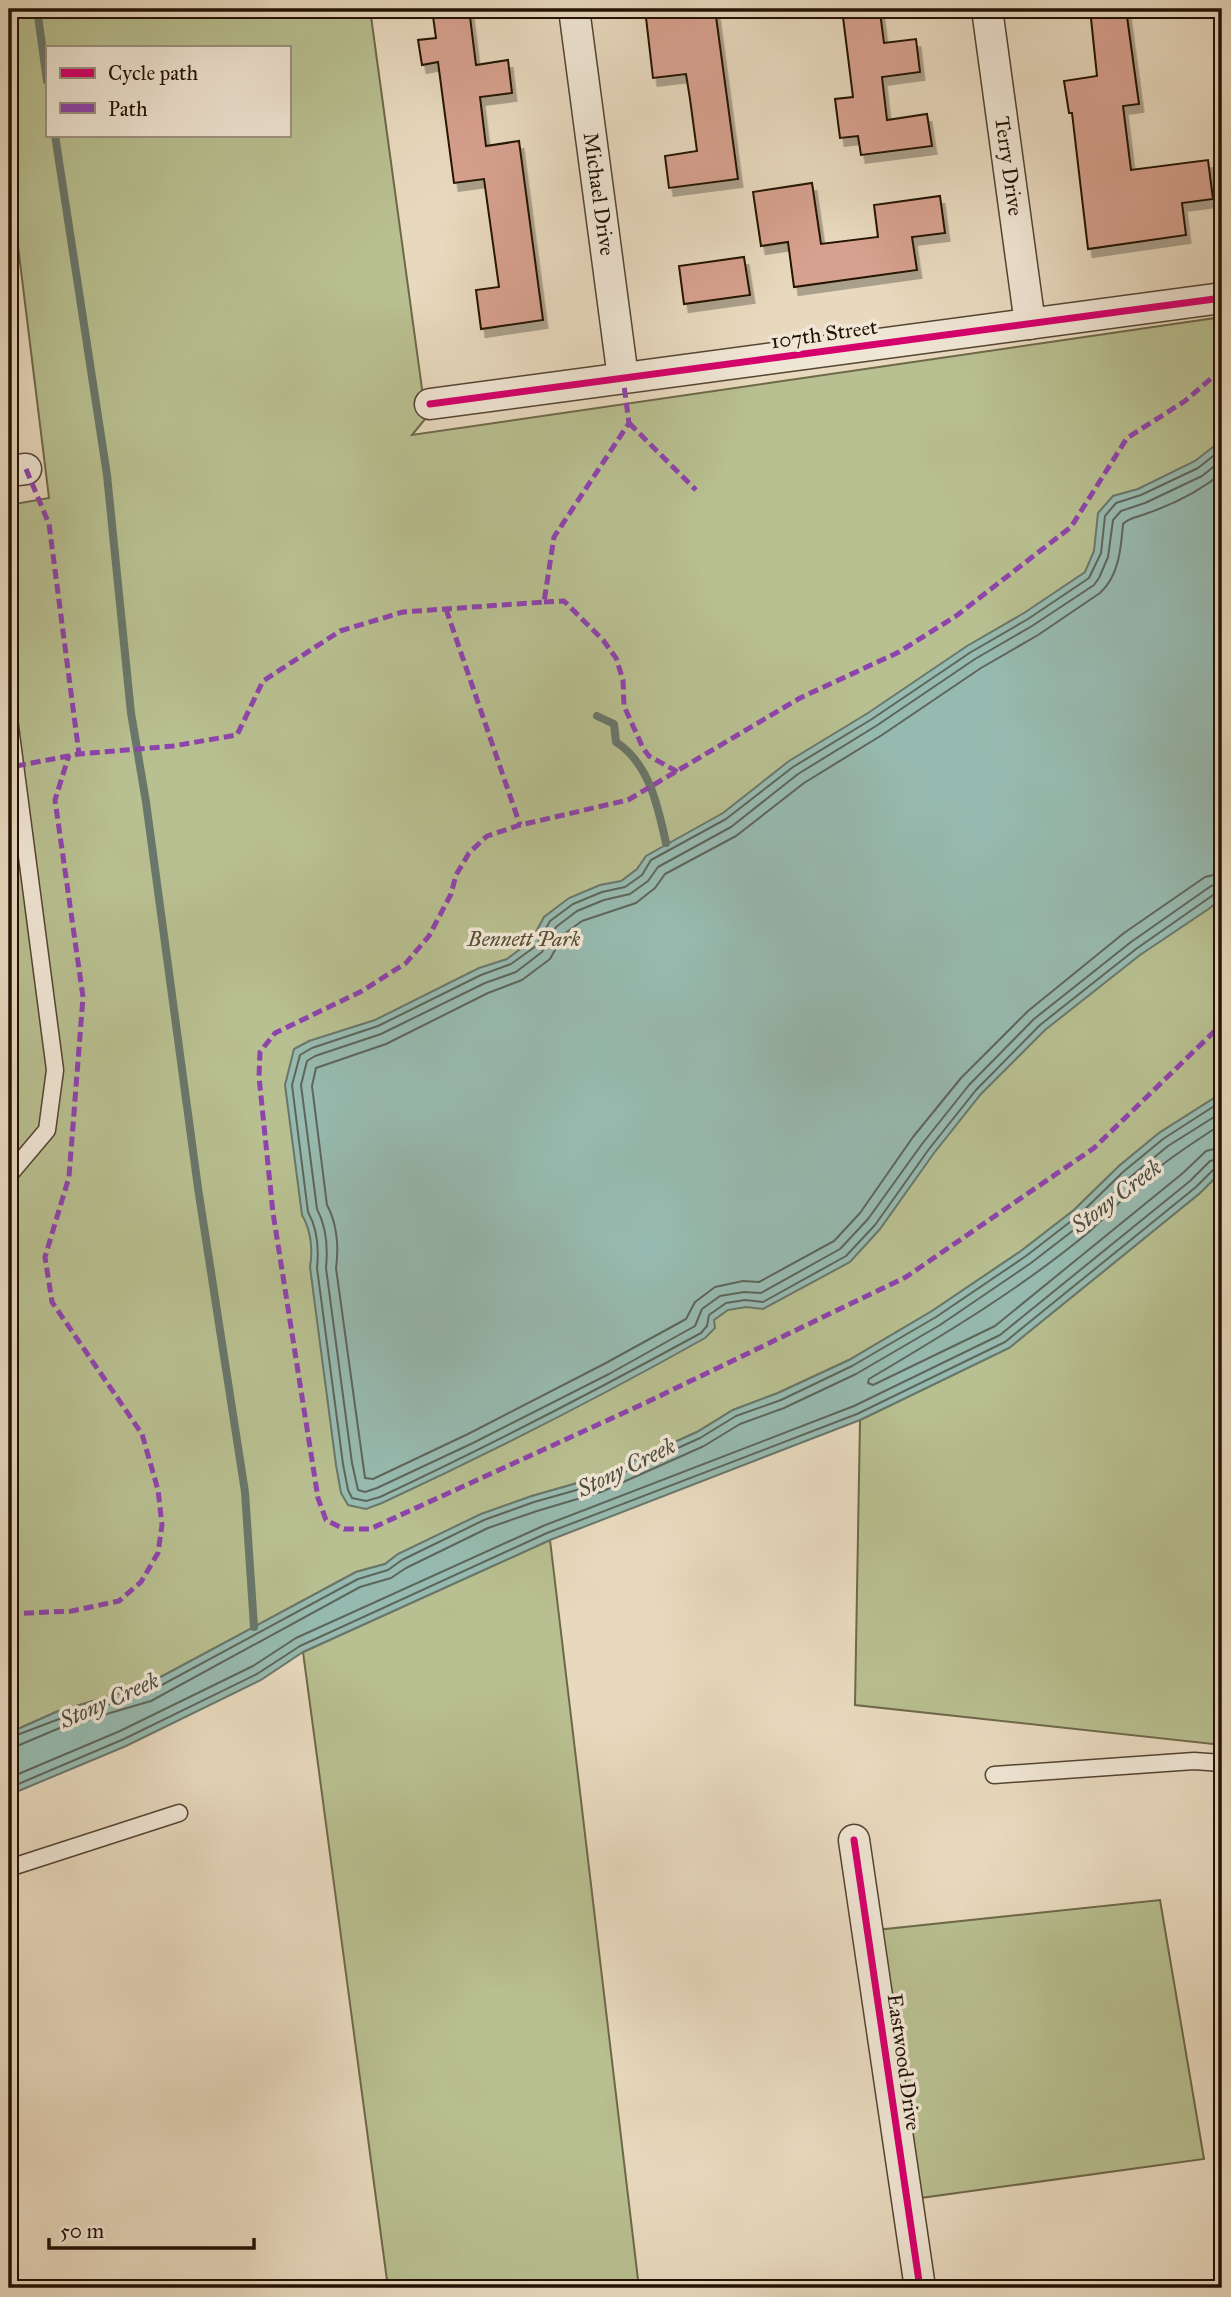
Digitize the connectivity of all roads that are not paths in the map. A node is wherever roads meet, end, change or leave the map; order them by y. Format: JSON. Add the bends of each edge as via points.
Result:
{"nodes":[{"id":1,"x":574,"y":9,"type":"edge"},
{"id":2,"x":987,"y":9,"type":"edge"},
{"id":3,"x":1222,"y":298,"type":"edge"},
{"id":4,"x":1030,"y":324,"type":"junction"},
{"id":5,"x":623,"y":378,"type":"junction"},
{"id":6,"x":430,"y":404,"type":"dead end"},
{"id":7,"x":9,"y":719,"type":"edge"},
{"id":8,"x":9,"y":1175,"type":"edge"},
{"id":9,"x":1222,"y":1763,"type":"edge"},
{"id":10,"x":994,"y":1775,"type":"dead end"},
{"id":11,"x":179,"y":1814,"type":"dead end"},
{"id":12,"x":854,"y":1840,"type":"dead end"},
{"id":13,"x":9,"y":1868,"type":"edge"},
{"id":14,"x":920,"y":2288,"type":"edge"}],
"edges":[{"from":1,"to":5,"type":"street","name":"Michael Drive"},
{"from":2,"to":4,"type":"street","name":"Terry Drive"},
{"from":3,"to":4,"type":"street","name":"107th Street"},
{"from":4,"to":5,"type":"street","name":"107th Street"},
{"from":5,"to":6,"type":"street","name":"107th Street"},
{"from":7,"to":8,"type":"lane","via":[[55,1070],[47,1130]]},
{"from":9,"to":10,"type":"lane","via":[[1194,1760]]},
{"from":11,"to":13,"type":"lane"},
{"from":12,"to":14,"type":"street","name":"Eastwood Drive"}]}
